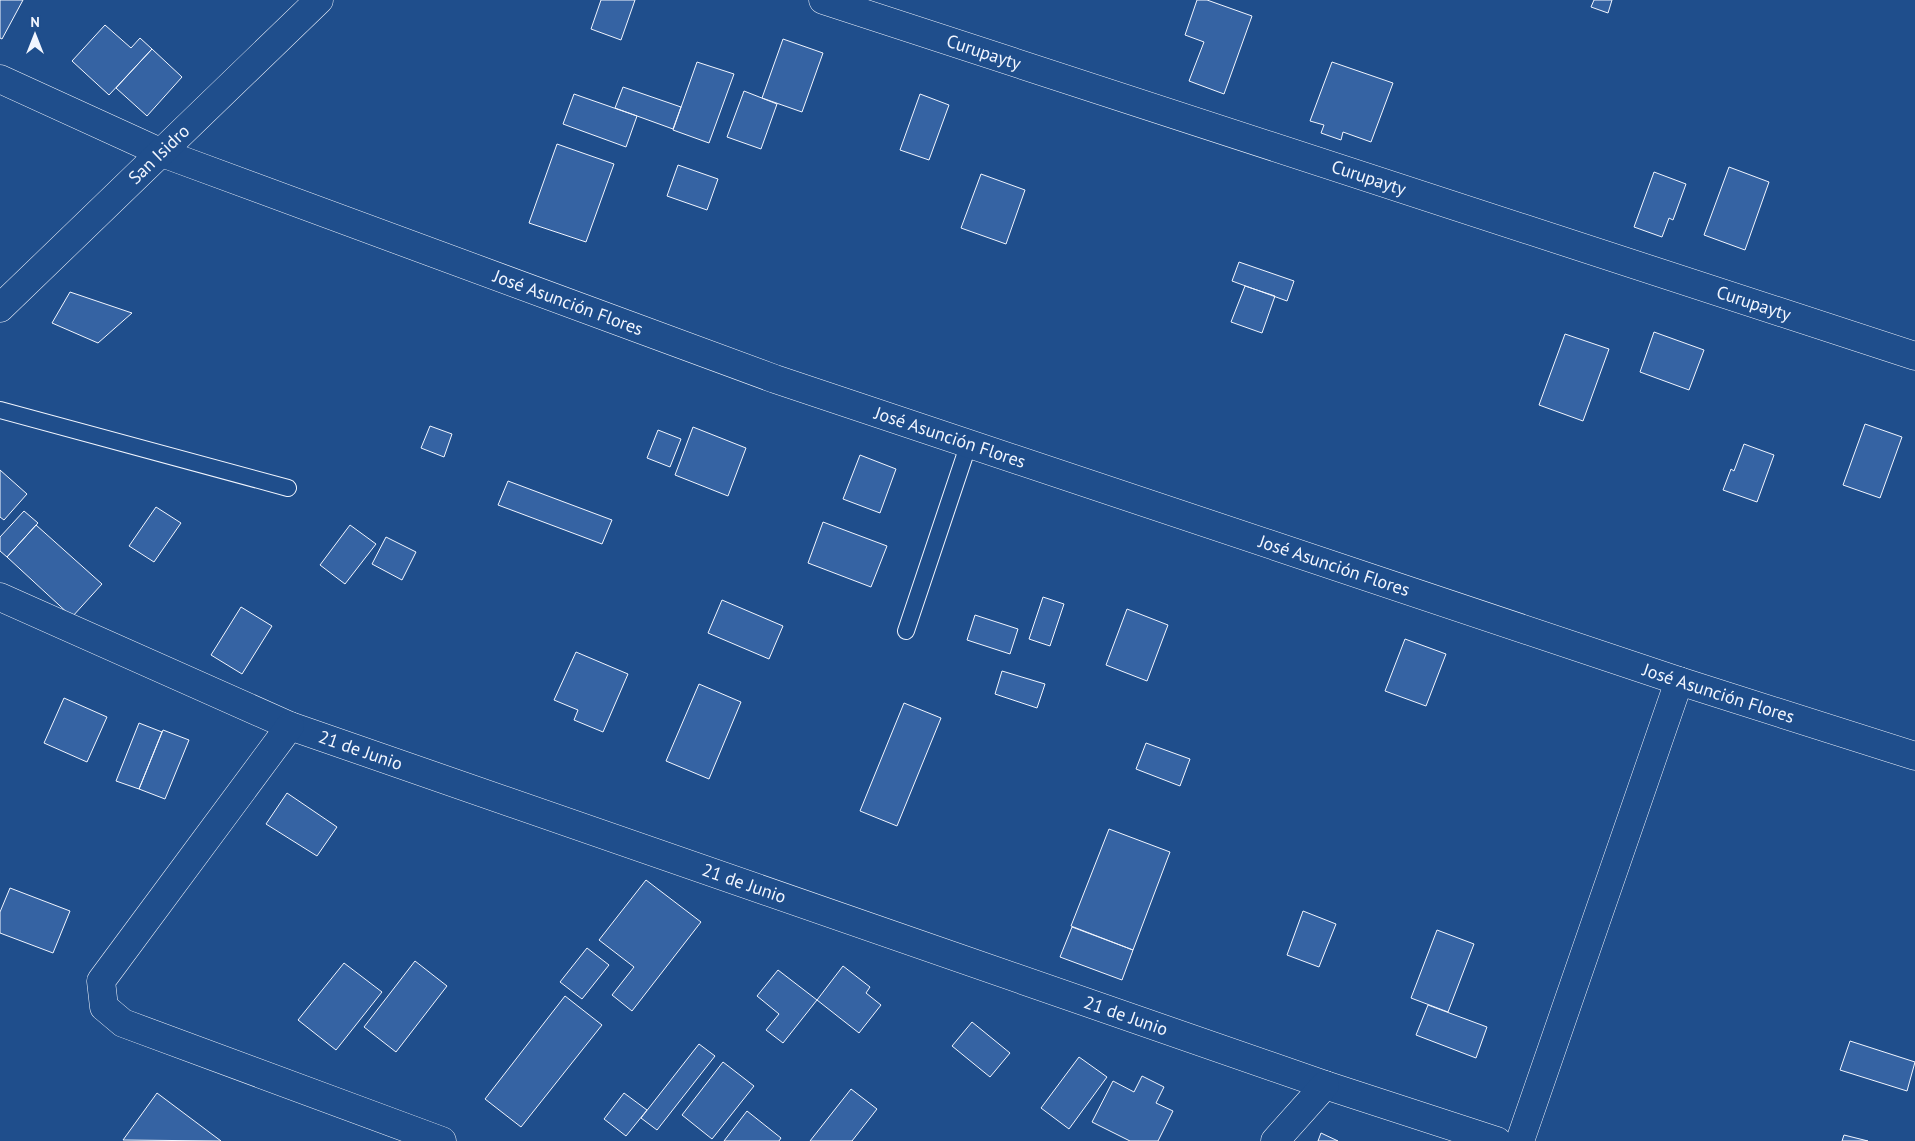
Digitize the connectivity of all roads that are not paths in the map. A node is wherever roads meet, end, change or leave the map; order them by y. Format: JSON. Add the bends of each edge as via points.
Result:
{"nodes":[{"id":1,"x":319,"y":0,"type":"edge"},
{"id":2,"x":823,"y":0,"type":"edge"},
{"id":3,"x":0,"y":79,"type":"edge"},
{"id":4,"x":162,"y":153,"type":"junction"},
{"id":5,"x":0,"y":308,"type":"edge"},
{"id":6,"x":1915,"y":356,"type":"edge"},
{"id":7,"x":0,"y":410,"type":"edge"},
{"id":8,"x":970,"y":443,"type":"junction"},
{"id":9,"x":288,"y":488,"type":"dead end"},
{"id":10,"x":0,"y":597,"type":"edge"},
{"id":11,"x":906,"y":631,"type":"dead end"},
{"id":12,"x":1679,"y":681,"type":"junction"},
{"id":13,"x":290,"y":726,"type":"junction"},
{"id":14,"x":1915,"y":756,"type":"edge"},
{"id":15,"x":1325,"y":1085,"type":"junction"},
{"id":16,"x":442,"y":1141,"type":"edge"},
{"id":17,"x":1275,"y":1141,"type":"edge"},
{"id":18,"x":1497,"y":1141,"type":"edge"},
{"id":19,"x":1520,"y":1141,"type":"edge"}],
"edges":[{"from":1,"to":4,"type":"street","name":"San Isidro"},
{"from":2,"to":6,"type":"street","name":"Curupayty"},
{"from":3,"to":4,"type":"street","name":"José Asunción Flores"},
{"from":4,"to":5,"type":"street","name":"San Isidro"},
{"from":4,"to":8,"type":"street","name":"José Asunción Flores","via":[[775,379]]},
{"from":7,"to":9,"type":"lane"},
{"from":8,"to":11,"type":"lane"},
{"from":8,"to":12,"type":"street","name":"José Asunción Flores"},
{"from":10,"to":13,"type":"street","name":"21 de Junio"},
{"from":12,"to":14,"type":"street","name":"José Asunción Flores"},
{"from":12,"to":19,"type":"street"},
{"from":13,"to":15,"type":"street","name":"21 de Junio"},
{"from":13,"to":16,"type":"street","via":[[101,981],[104,1007],[123,1023]]},
{"from":15,"to":17,"type":"street"},
{"from":15,"to":18,"type":"street","name":"21 de Junio"}]}
